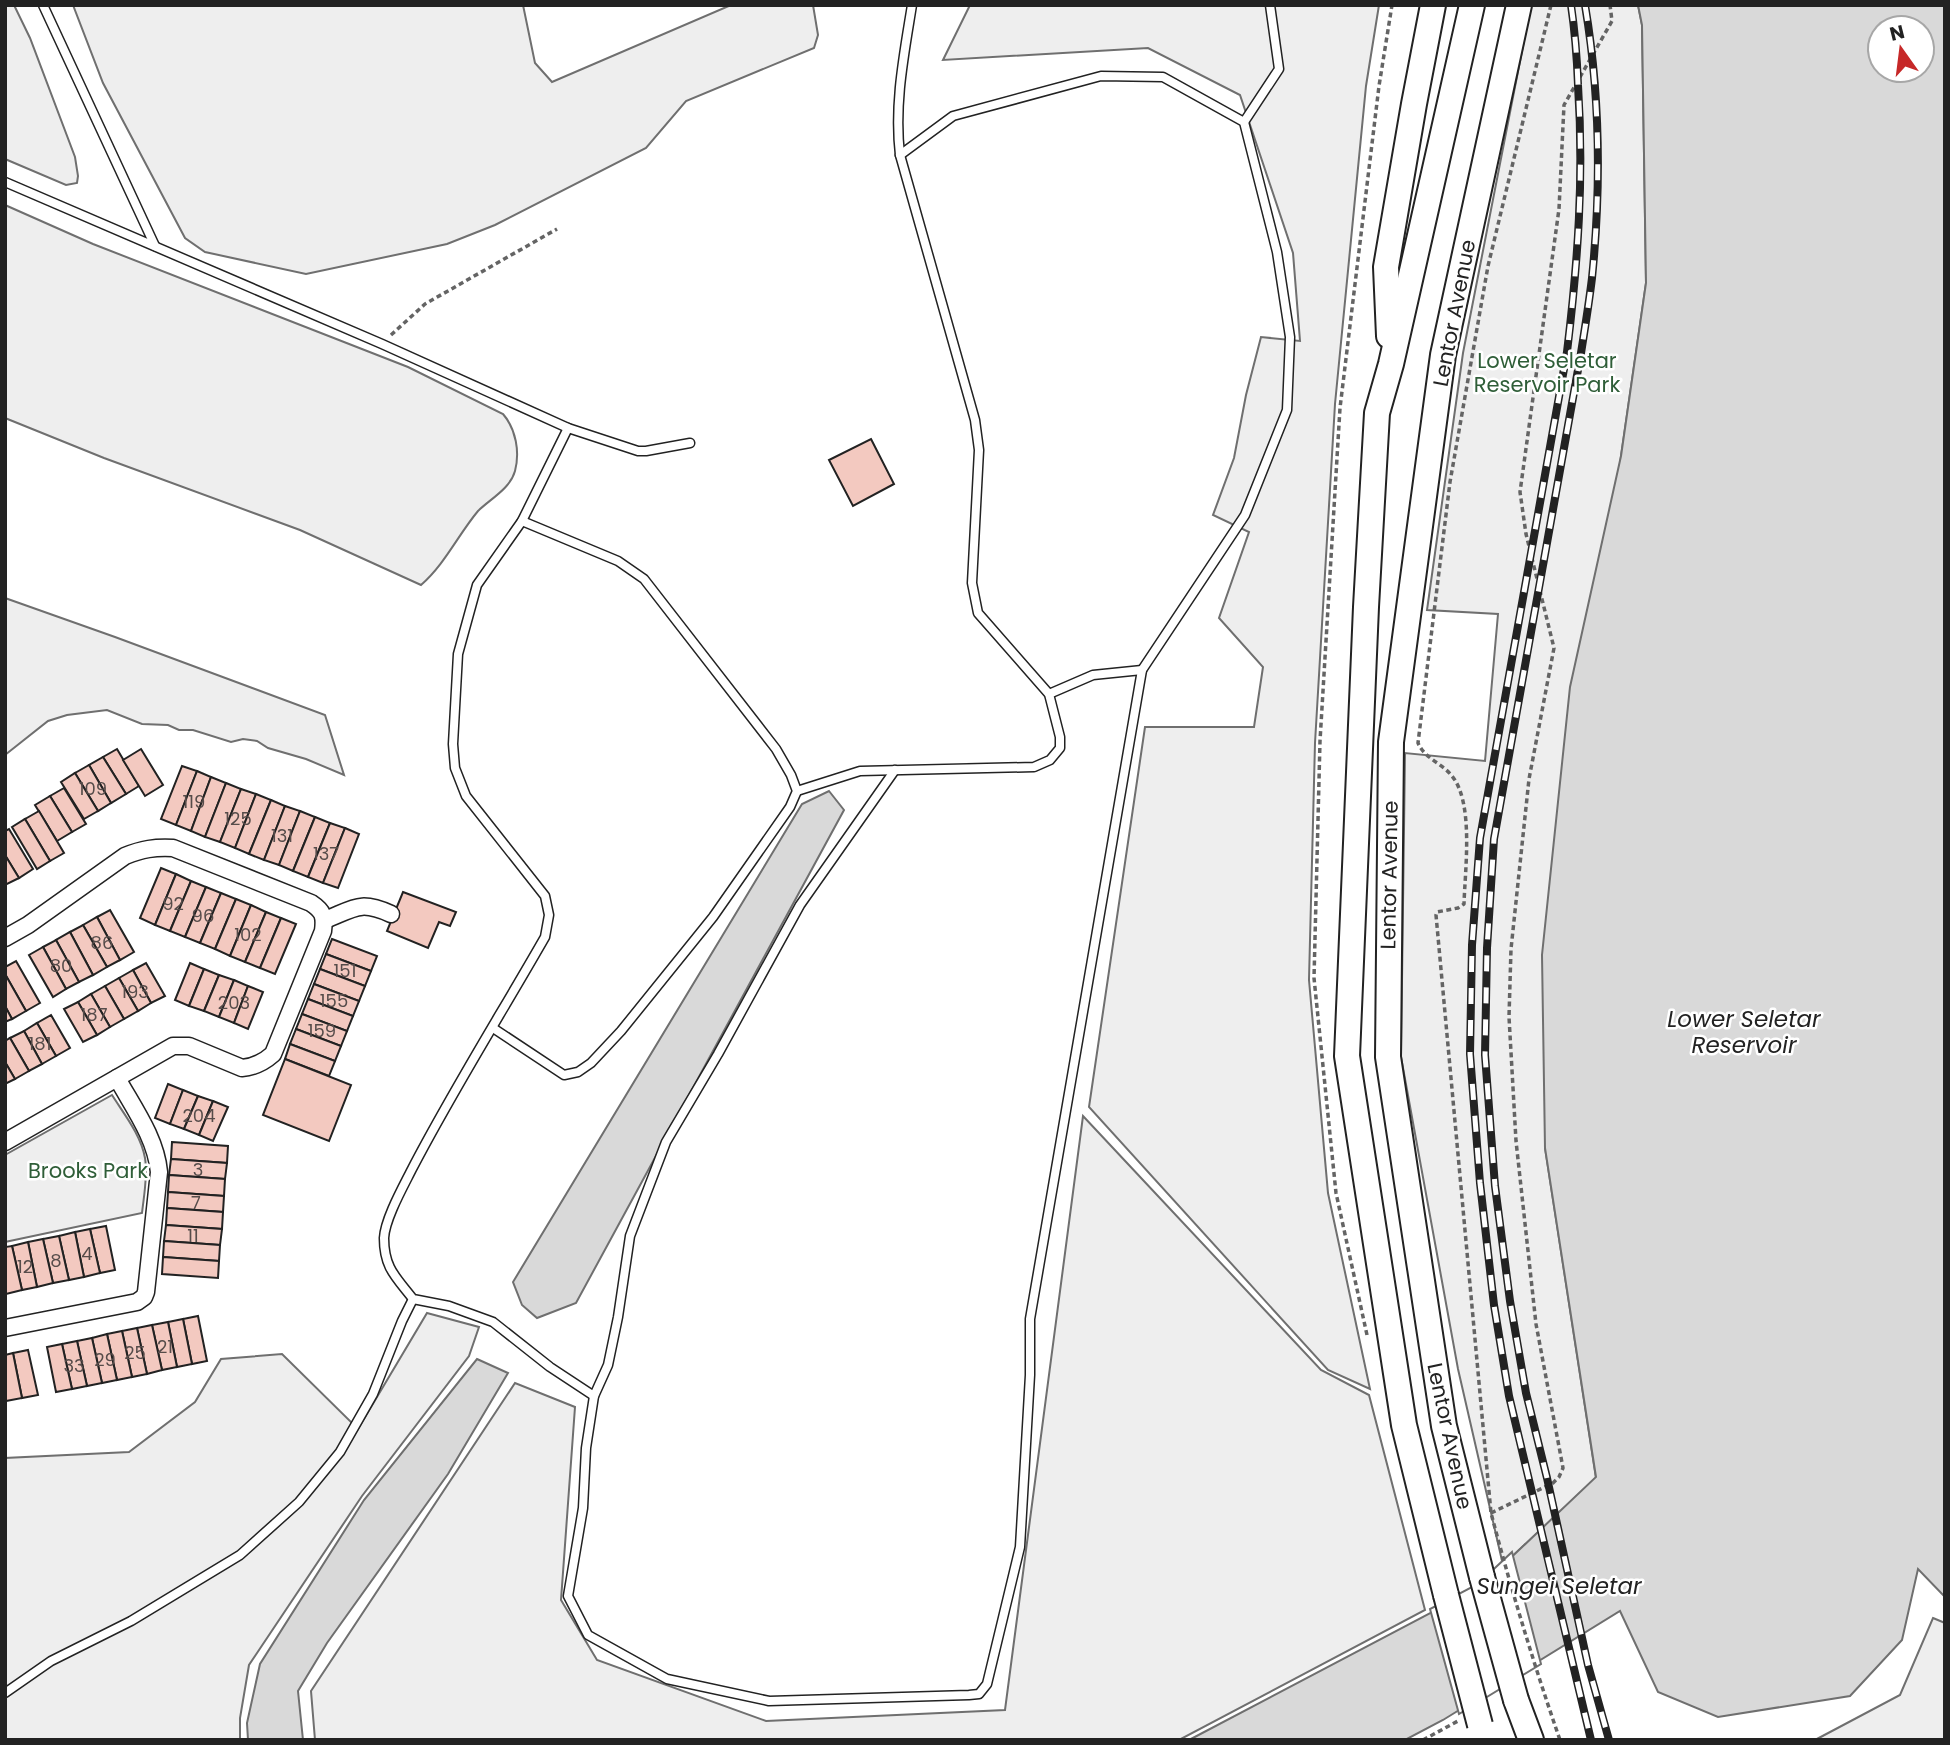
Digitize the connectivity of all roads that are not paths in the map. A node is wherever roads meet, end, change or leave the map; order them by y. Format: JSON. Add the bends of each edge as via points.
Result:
{"nodes":[{"id":1,"x":43,"y":5,"type":"edge"},
{"id":2,"x":912,"y":5,"type":"edge"},
{"id":3,"x":1270,"y":5,"type":"edge"},
{"id":4,"x":1433,"y":5,"type":"edge"},
{"id":5,"x":1472,"y":5,"type":"edge"},
{"id":6,"x":1519,"y":5,"type":"edge"},
{"id":7,"x":1244,"y":122,"type":"junction"},
{"id":8,"x":900,"y":155,"type":"junction"},
{"id":9,"x":5,"y":182,"type":"edge"},
{"id":10,"x":155,"y":246,"type":"junction"},
{"id":11,"x":1391,"y":364,"type":"junction"},
{"id":12,"x":568,"y":428,"type":"junction"},
{"id":13,"x":690,"y":443,"type":"dead end"},
{"id":14,"x":523,"y":521,"type":"junction"},
{"id":15,"x":1142,"y":670,"type":"junction"},
{"id":16,"x":1049,"y":694,"type":"junction"},
{"id":17,"x":895,"y":770,"type":"junction"},
{"id":18,"x":797,"y":791,"type":"junction"},
{"id":19,"x":390,"y":914,"type":"dead end"},
{"id":20,"x":325,"y":920,"type":"junction"},
{"id":21,"x":5,"y":938,"type":"edge"},
{"id":22,"x":493,"y":1028,"type":"junction"},
{"id":23,"x":117,"y":1077,"type":"junction"},
{"id":24,"x":5,"y":1142,"type":"edge"},
{"id":25,"x":413,"y":1299,"type":"junction"},
{"id":26,"x":5,"y":1328,"type":"edge"},
{"id":27,"x":594,"y":1396,"type":"junction"},
{"id":28,"x":5,"y":1693,"type":"edge"},
{"id":29,"x":1483,"y":1732,"type":"edge"},
{"id":30,"x":1531,"y":1740,"type":"edge"}],
"edges":[{"from":1,"to":10,"type":"lane"},
{"from":2,"to":8,"type":"lane","via":[[900,84]]},
{"from":3,"to":7,"type":"lane","via":[[1279,69]]},
{"from":4,"to":11,"type":"main road","via":[[1386,267]]},
{"from":5,"to":11,"type":"main road","name":"Lentor Avenue"},
{"from":6,"to":30,"type":"main road","name":"Lentor Avenue","bridge":true,"via":[[1443,355],[1391,742],[1388,1056],[1444,1426],[1516,1700]]},
{"from":7,"to":8,"type":"lane","via":[[1163,78],[1101,76],[953,116]]},
{"from":7,"to":15,"type":"lane","via":[[1277,252],[1290,337],[1287,410],[1245,515]]},
{"from":8,"to":16,"type":"lane","via":[[975,420],[979,450],[972,583],[978,613]]},
{"from":9,"to":10,"type":"lane"},
{"from":10,"to":12,"type":"lane"},
{"from":11,"to":29,"type":"main road","name":"Lentor Avenue","bridge":true,"via":[[1377,413],[1348,1056],[1404,1426]]},
{"from":12,"to":13,"type":"lane","via":[[646,452]]},
{"from":12,"to":14,"type":"lane"},
{"from":14,"to":18,"type":"lane","via":[[618,561],[643,579],[776,749]]},
{"from":14,"to":22,"type":"lane","via":[[477,585],[458,654],[456,768],[466,796],[545,896],[549,915],[545,937]]},
{"from":15,"to":16,"type":"lane","via":[[1093,675]]},
{"from":15,"to":27,"type":"lane","via":[[1030,1319],[1020,1547],[987,1684],[979,1694],[969,1696],[769,1701],[667,1679],[588,1635],[568,1595],[583,1508]]},
{"from":16,"to":17,"type":"lane","via":[[1060,737],[1060,748],[1050,760],[1034,767]]},
{"from":17,"to":18,"type":"lane","via":[[860,771]]},
{"from":17,"to":27,"type":"lane","via":[[800,905],[666,1142],[630,1236],[608,1365]]},
{"from":18,"to":22,"type":"lane","via":[[713,917],[591,1063],[564,1075]]},
{"from":19,"to":20,"type":"street","via":[[363,905]]},
{"from":20,"to":21,"type":"street","via":[[322,910],[311,903],[173,848],[157,847],[125,856]]},
{"from":20,"to":23,"type":"street","via":[[273,1054],[264,1062],[242,1068],[190,1046],[173,1046]]},
{"from":22,"to":25,"type":"lane","via":[[428,1139],[384,1234],[389,1269]]},
{"from":23,"to":24,"type":"street"},
{"from":23,"to":26,"type":"street","via":[[158,1159],[144,1297]]},
{"from":25,"to":27,"type":"lane","via":[[492,1322]]},
{"from":25,"to":28,"type":"lane","via":[[373,1394],[340,1452],[299,1502],[240,1555],[131,1621],[51,1661]]}]}
